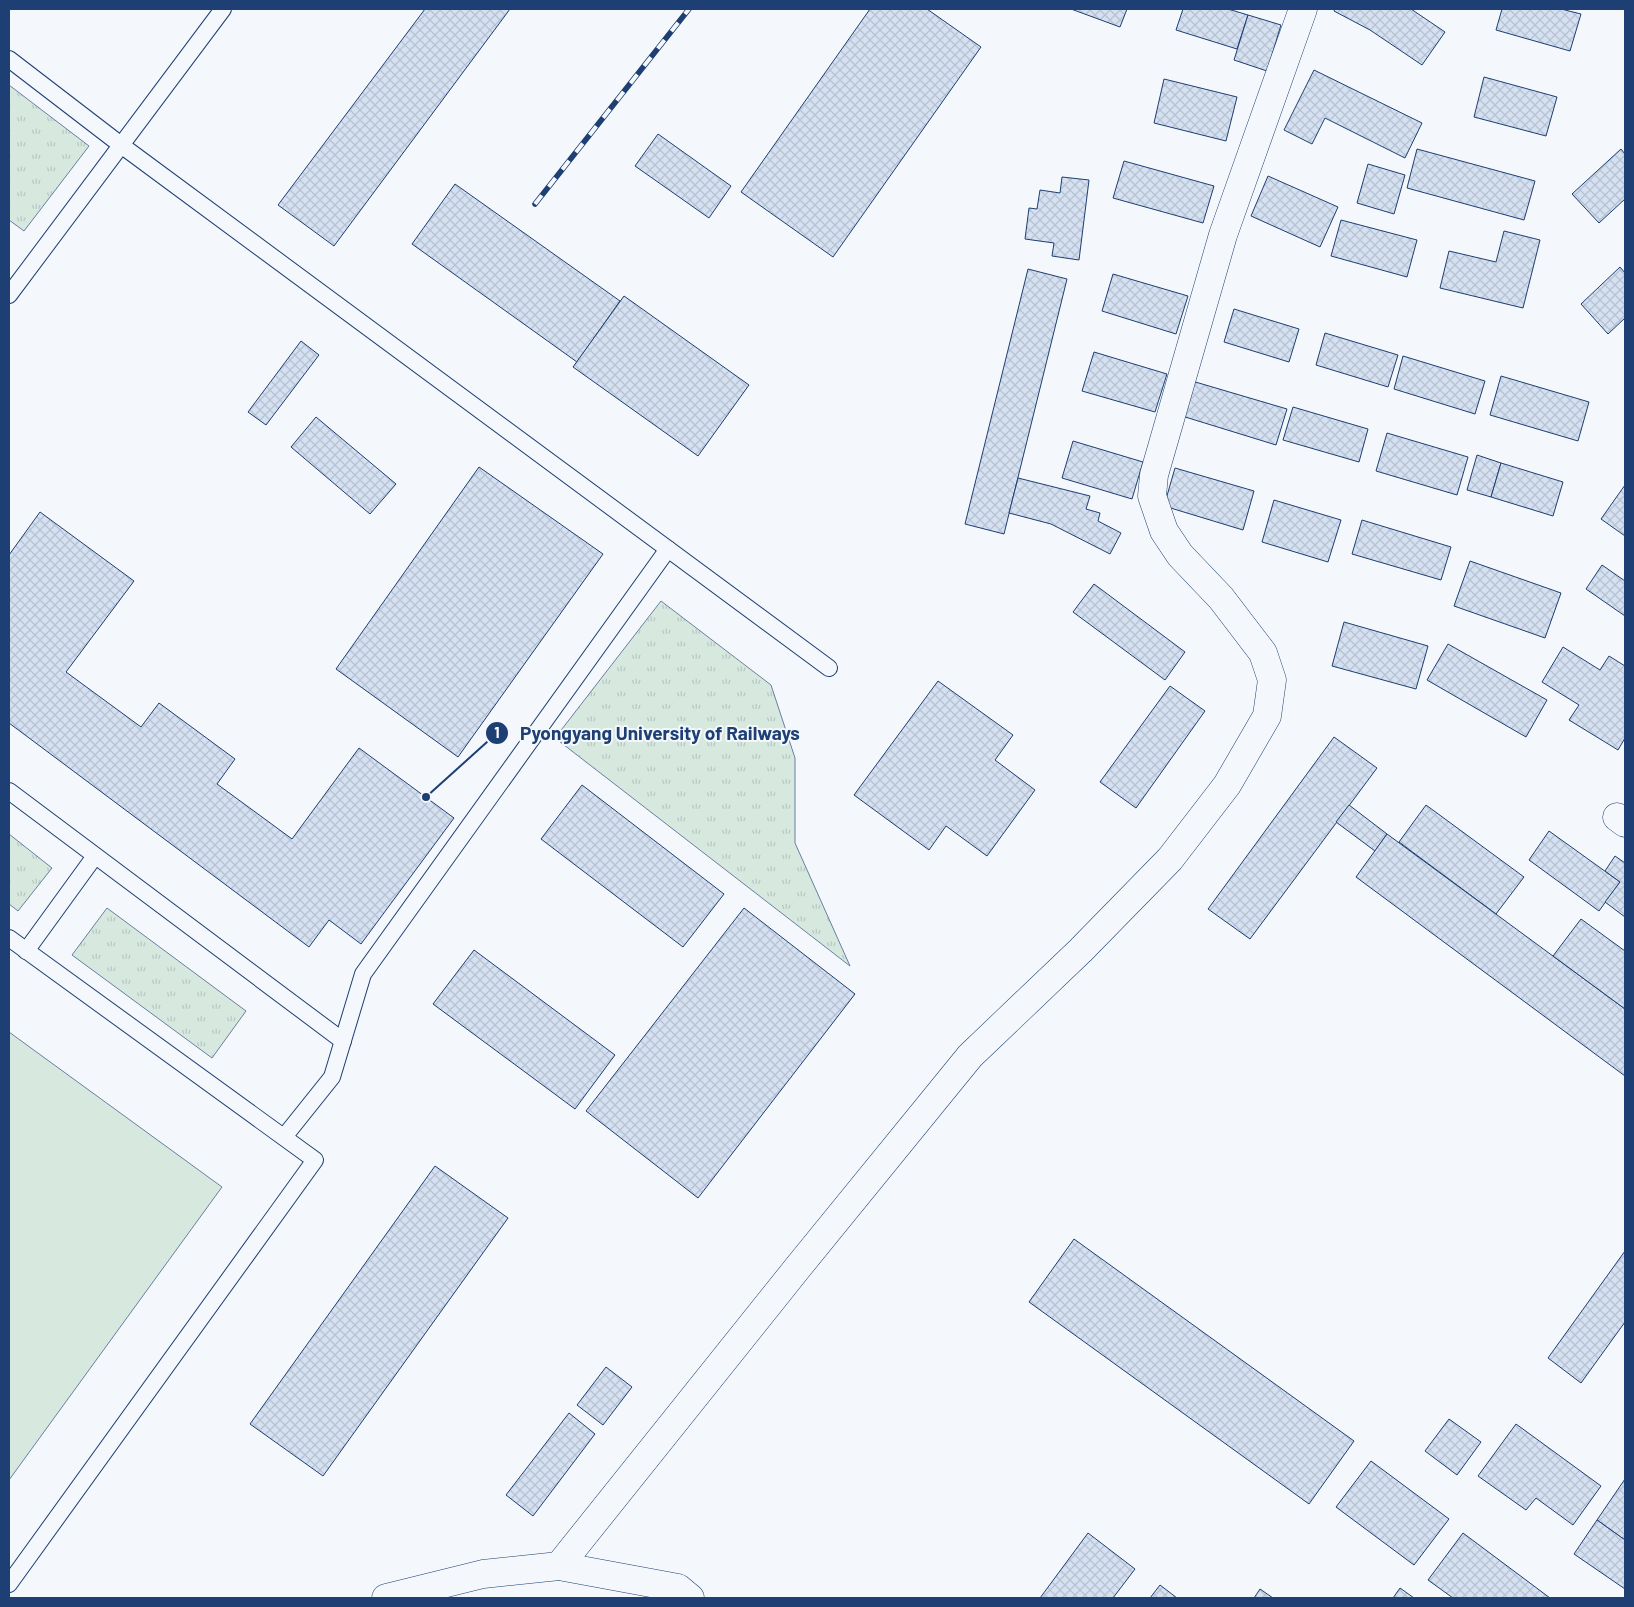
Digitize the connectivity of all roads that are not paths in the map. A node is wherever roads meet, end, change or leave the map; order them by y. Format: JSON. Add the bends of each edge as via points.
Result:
{"nodes":[{"id":1,"x":223,"y":9,"type":"edge"},
{"id":2,"x":1303,"y":9,"type":"edge"},
{"id":3,"x":9,"y":59,"type":"edge"},
{"id":4,"x":121,"y":145,"type":"junction"},
{"id":5,"x":9,"y":295,"type":"edge"},
{"id":6,"x":668,"y":549,"type":"junction"},
{"id":7,"x":828,"y":668,"type":"dead end"},
{"id":8,"x":9,"y":791,"type":"edge"},
{"id":9,"x":95,"y":856,"type":"junction"},
{"id":10,"x":9,"y":938,"type":"edge"},
{"id":11,"x":26,"y":951,"type":"junction"},
{"id":12,"x":343,"y":1041,"type":"junction"},
{"id":13,"x":284,"y":1137,"type":"junction"},
{"id":14,"x":559,"y":1566,"type":"junction"},
{"id":15,"x":9,"y":1584,"type":"edge"},
{"id":16,"x":386,"y":1598,"type":"edge"},
{"id":17,"x":690,"y":1598,"type":"edge"}],
"edges":[{"from":1,"to":4,"type":"lane"},
{"from":2,"to":14,"type":"street","via":[[1224,236],[1154,474],[1152,496],[1164,531],[1180,555],[1220,598],[1263,653],[1272,680],[1268,716],[1227,785],[1170,859],[1082,950],[970,1056]]},
{"from":3,"to":4,"type":"lane"},
{"from":4,"to":5,"type":"lane"},
{"from":4,"to":6,"type":"lane"},
{"from":6,"to":7,"type":"lane"},
{"from":6,"to":12,"type":"lane","via":[[363,974]]},
{"from":8,"to":9,"type":"lane"},
{"from":9,"to":11,"type":"lane"},
{"from":9,"to":12,"type":"lane"},
{"from":10,"to":11,"type":"lane"},
{"from":11,"to":13,"type":"lane"},
{"from":12,"to":13,"type":"lane","via":[[332,1077]]},
{"from":13,"to":15,"type":"lane","via":[[315,1160]]},
{"from":14,"to":16,"type":"street","via":[[483,1574]]},
{"from":14,"to":17,"type":"street","via":[[678,1588]]}]}
